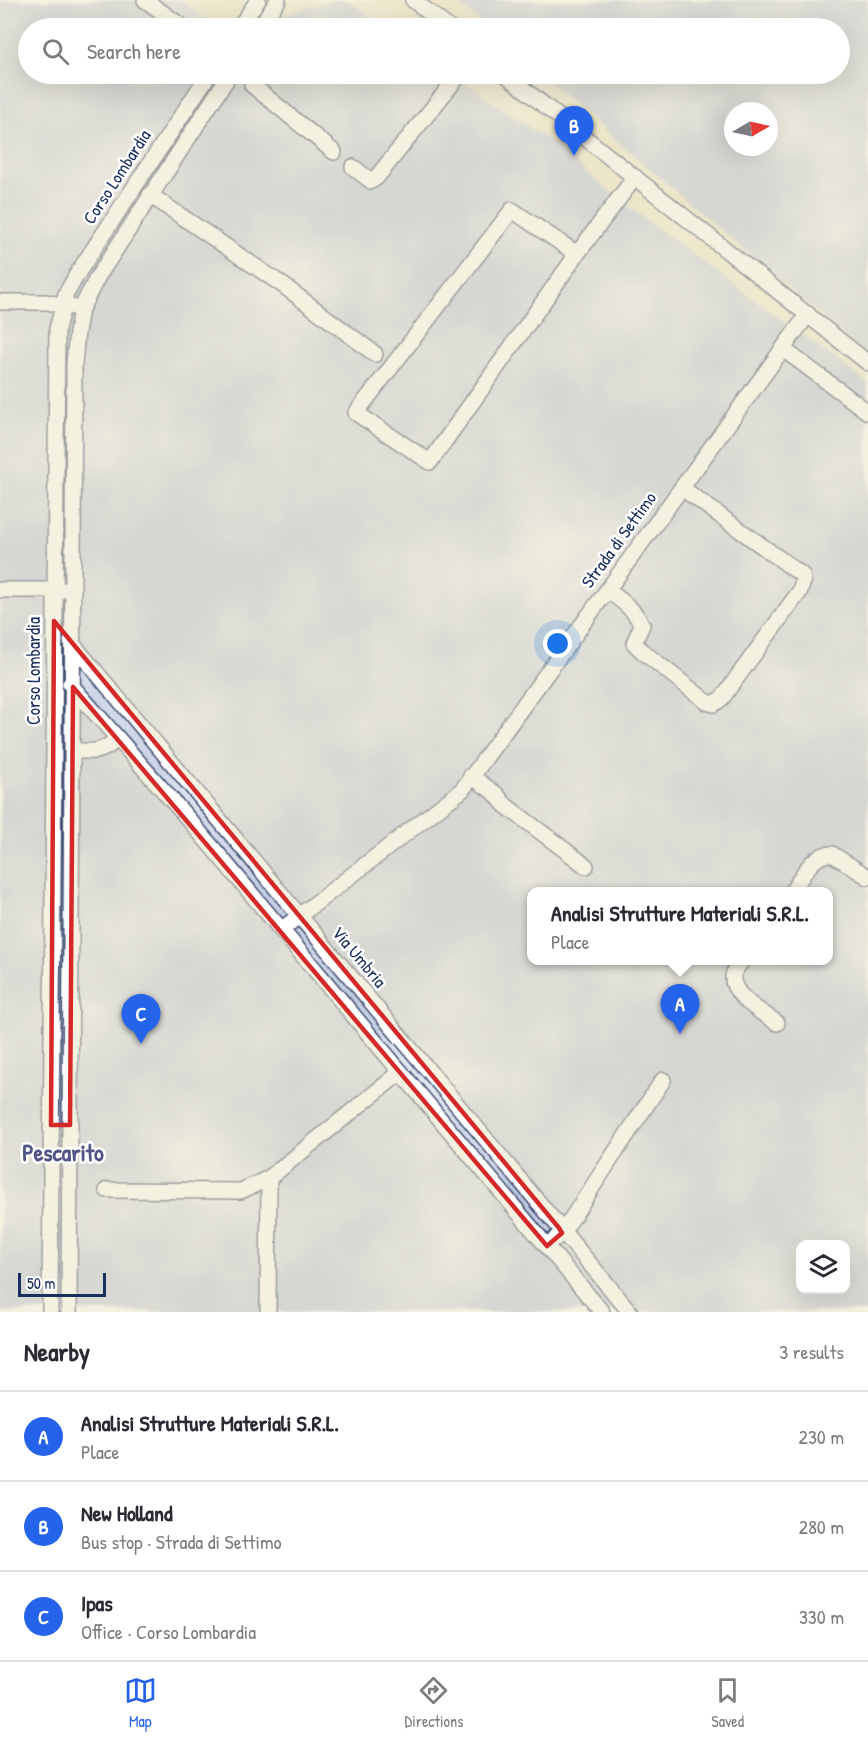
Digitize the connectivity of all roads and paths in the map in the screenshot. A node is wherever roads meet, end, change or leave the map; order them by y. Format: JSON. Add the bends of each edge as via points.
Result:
{"nodes":[{"id":1,"x":145,"y":0,"type":"edge"},
{"id":2,"x":258,"y":0,"type":"edge"},
{"id":3,"x":278,"y":0,"type":"edge"},
{"id":4,"x":413,"y":1,"type":"edge"},
{"id":5,"x":170,"y":18,"type":"edge"},
{"id":6,"x":246,"y":18,"type":"edge"},
{"id":7,"x":268,"y":18,"type":"edge"},
{"id":8,"x":435,"y":18,"type":"edge"},
{"id":9,"x":202,"y":84,"type":"edge"},
{"id":10,"x":223,"y":84,"type":"edge"},
{"id":11,"x":252,"y":84,"type":"edge"},
{"id":12,"x":452,"y":84,"type":"edge"},
{"id":13,"x":518,"y":84,"type":"edge"},
{"id":14,"x":334,"y":152,"type":"dead end"},
{"id":15,"x":353,"y":167,"type":"dead end"},
{"id":16,"x":635,"y":177,"type":"junction"},
{"id":17,"x":150,"y":195,"type":"junction"},
{"id":18,"x":577,"y":254,"type":"junction"},
{"id":19,"x":0,"y":302,"type":"edge"},
{"id":20,"x":62,"y":304,"type":"junction"},
{"id":21,"x":81,"y":309,"type":"junction"},
{"id":22,"x":808,"y":314,"type":"junction"},
{"id":23,"x":783,"y":349,"type":"junction"},
{"id":24,"x":375,"y":354,"type":"dead end"},
{"id":25,"x":868,"y":363,"type":"edge"},
{"id":26,"x":868,"y":412,"type":"edge"},
{"id":27,"x":55,"y":451,"type":"junction"},
{"id":28,"x":74,"y":451,"type":"junction"},
{"id":29,"x":682,"y":488,"type":"junction"},
{"id":30,"x":0,"y":590,"type":"edge"},
{"id":31,"x":54,"y":590,"type":"junction"},
{"id":32,"x":73,"y":590,"type":"junction"},
{"id":33,"x":607,"y":590,"type":"junction"},
{"id":34,"x":54,"y":621,"type":"junction"},
{"id":35,"x":73,"y":644,"type":"junction"},
{"id":36,"x":54,"y":667,"type":"junction"},
{"id":37,"x":73,"y":687,"type":"junction"},
{"id":38,"x":117,"y":738,"type":"junction"},
{"id":39,"x":72,"y":750,"type":"junction"},
{"id":40,"x":471,"y":776,"type":"junction"},
{"id":41,"x":202,"y":799,"type":"junction"},
{"id":42,"x":53,"y":804,"type":"junction"},
{"id":43,"x":72,"y":805,"type":"junction"},
{"id":44,"x":186,"y":816,"type":"junction"},
{"id":45,"x":585,"y":866,"type":"dead end"},
{"id":46,"x":868,"y":877,"type":"edge"},
{"id":47,"x":795,"y":887,"type":"edge"},
{"id":48,"x":299,"y":916,"type":"junction"},
{"id":49,"x":281,"y":930,"type":"junction"},
{"id":50,"x":739,"y":965,"type":"edge"},
{"id":51,"x":777,"y":1023,"type":"dead end"},
{"id":52,"x":401,"y":1072,"type":"junction"},
{"id":53,"x":663,"y":1080,"type":"dead end"},
{"id":54,"x":51,"y":1125,"type":"junction"},
{"id":55,"x":70,"y":1125,"type":"junction"},
{"id":56,"x":486,"y":1140,"type":"junction"},
{"id":57,"x":469,"y":1153,"type":"junction"},
{"id":58,"x":269,"y":1178,"type":"junction"},
{"id":59,"x":107,"y":1190,"type":"dead end"},
{"id":60,"x":562,"y":1233,"type":"junction"},
{"id":61,"x":547,"y":1246,"type":"junction"},
{"id":62,"x":50,"y":1312,"type":"edge"},
{"id":63,"x":69,"y":1312,"type":"edge"},
{"id":64,"x":268,"y":1312,"type":"edge"},
{"id":65,"x":602,"y":1312,"type":"edge"},
{"id":66,"x":630,"y":1312,"type":"edge"}],
"edges":[{"from":1,"to":5,"type":"street"},
{"from":2,"to":6,"type":"street"},
{"from":3,"to":7,"type":"street"},
{"from":4,"to":8,"type":"street"},
{"from":9,"to":20,"type":"street","name":"Corso Lombardia","via":[[79,271]]},
{"from":10,"to":17,"type":"street"},
{"from":11,"to":14,"type":"street"},
{"from":12,"to":15,"type":"street","via":[[376,178],[371,181]]},
{"from":13,"to":16,"type":"street"},
{"from":16,"to":18,"type":"street"},
{"from":16,"to":22,"type":"street"},
{"from":17,"to":21,"type":"street"},
{"from":17,"to":24,"type":"street","via":[[284,286]]},
{"from":18,"to":18,"type":"street","via":[[512,210],[356,413],[430,462]]},
{"from":19,"to":20,"type":"street"},
{"from":20,"to":21,"type":"street"},
{"from":20,"to":27,"type":"street","name":"Corso Lombardia","via":[[57,329]]},
{"from":21,"to":28,"type":"street","via":[[74,363]]},
{"from":22,"to":23,"type":"street","name":"Strada di Settimo"},
{"from":22,"to":25,"type":"street"},
{"from":23,"to":26,"type":"street"},
{"from":23,"to":29,"type":"street","name":"Strada di Settimo"},
{"from":27,"to":28,"type":"street"},
{"from":27,"to":31,"type":"street","name":"Corso Lombardia"},
{"from":28,"to":32,"type":"street"},
{"from":29,"to":33,"type":"street","name":"Strada di Settimo"},
{"from":29,"to":33,"type":"street","via":[[802,575],[800,591],[722,698],[714,704],[707,702],[642,651],[634,643],[642,625]]},
{"from":30,"to":31,"type":"street"},
{"from":31,"to":32,"type":"street"},
{"from":31,"to":34,"type":"street","name":"Corso Lombardia"},
{"from":32,"to":35,"type":"street"},
{"from":33,"to":40,"type":"street","name":"Strada di Settimo"},
{"from":34,"to":35,"type":"street","name":"Via Umbria"},
{"from":34,"to":36,"type":"street","name":"Corso Lombardia"},
{"from":35,"to":37,"type":"street"},
{"from":35,"to":41,"type":"street","name":"Via Umbria"},
{"from":36,"to":37,"type":"street"},
{"from":36,"to":42,"type":"street","name":"Corso Lombardia"},
{"from":37,"to":38,"type":"street"},
{"from":37,"to":39,"type":"street"},
{"from":38,"to":39,"type":"street","via":[[99,751]]},
{"from":38,"to":44,"type":"street"},
{"from":39,"to":43,"type":"street"},
{"from":40,"to":45,"type":"street"},
{"from":40,"to":48,"type":"street","name":"Strada di Settimo","via":[[462,790]]},
{"from":41,"to":44,"type":"street"},
{"from":41,"to":48,"type":"street","name":"Via Umbria"},
{"from":42,"to":43,"type":"street"},
{"from":42,"to":54,"type":"street","name":"Corso Lombardia"},
{"from":43,"to":55,"type":"street"},
{"from":44,"to":49,"type":"street"},
{"from":46,"to":47,"type":"street","via":[[827,853],[812,862]]},
{"from":48,"to":49,"type":"street","name":"Strada di Settimo"},
{"from":48,"to":56,"type":"street","name":"Via Umbria"},
{"from":49,"to":52,"type":"street"},
{"from":50,"to":51,"type":"street","via":[[733,983],[740,995]]},
{"from":52,"to":57,"type":"street"},
{"from":52,"to":58,"type":"street"},
{"from":53,"to":60,"type":"street"},
{"from":54,"to":55,"type":"street"},
{"from":54,"to":62,"type":"street","name":"Corso Lombardia"},
{"from":55,"to":63,"type":"street"},
{"from":56,"to":57,"type":"street"},
{"from":56,"to":60,"type":"street","name":"Via Umbria"},
{"from":57,"to":61,"type":"street"},
{"from":58,"to":59,"type":"street","via":[[241,1191]]},
{"from":58,"to":64,"type":"street"},
{"from":60,"to":61,"type":"street"},
{"from":60,"to":66,"type":"street","name":"Via Umbria"},
{"from":61,"to":65,"type":"street"}]}
